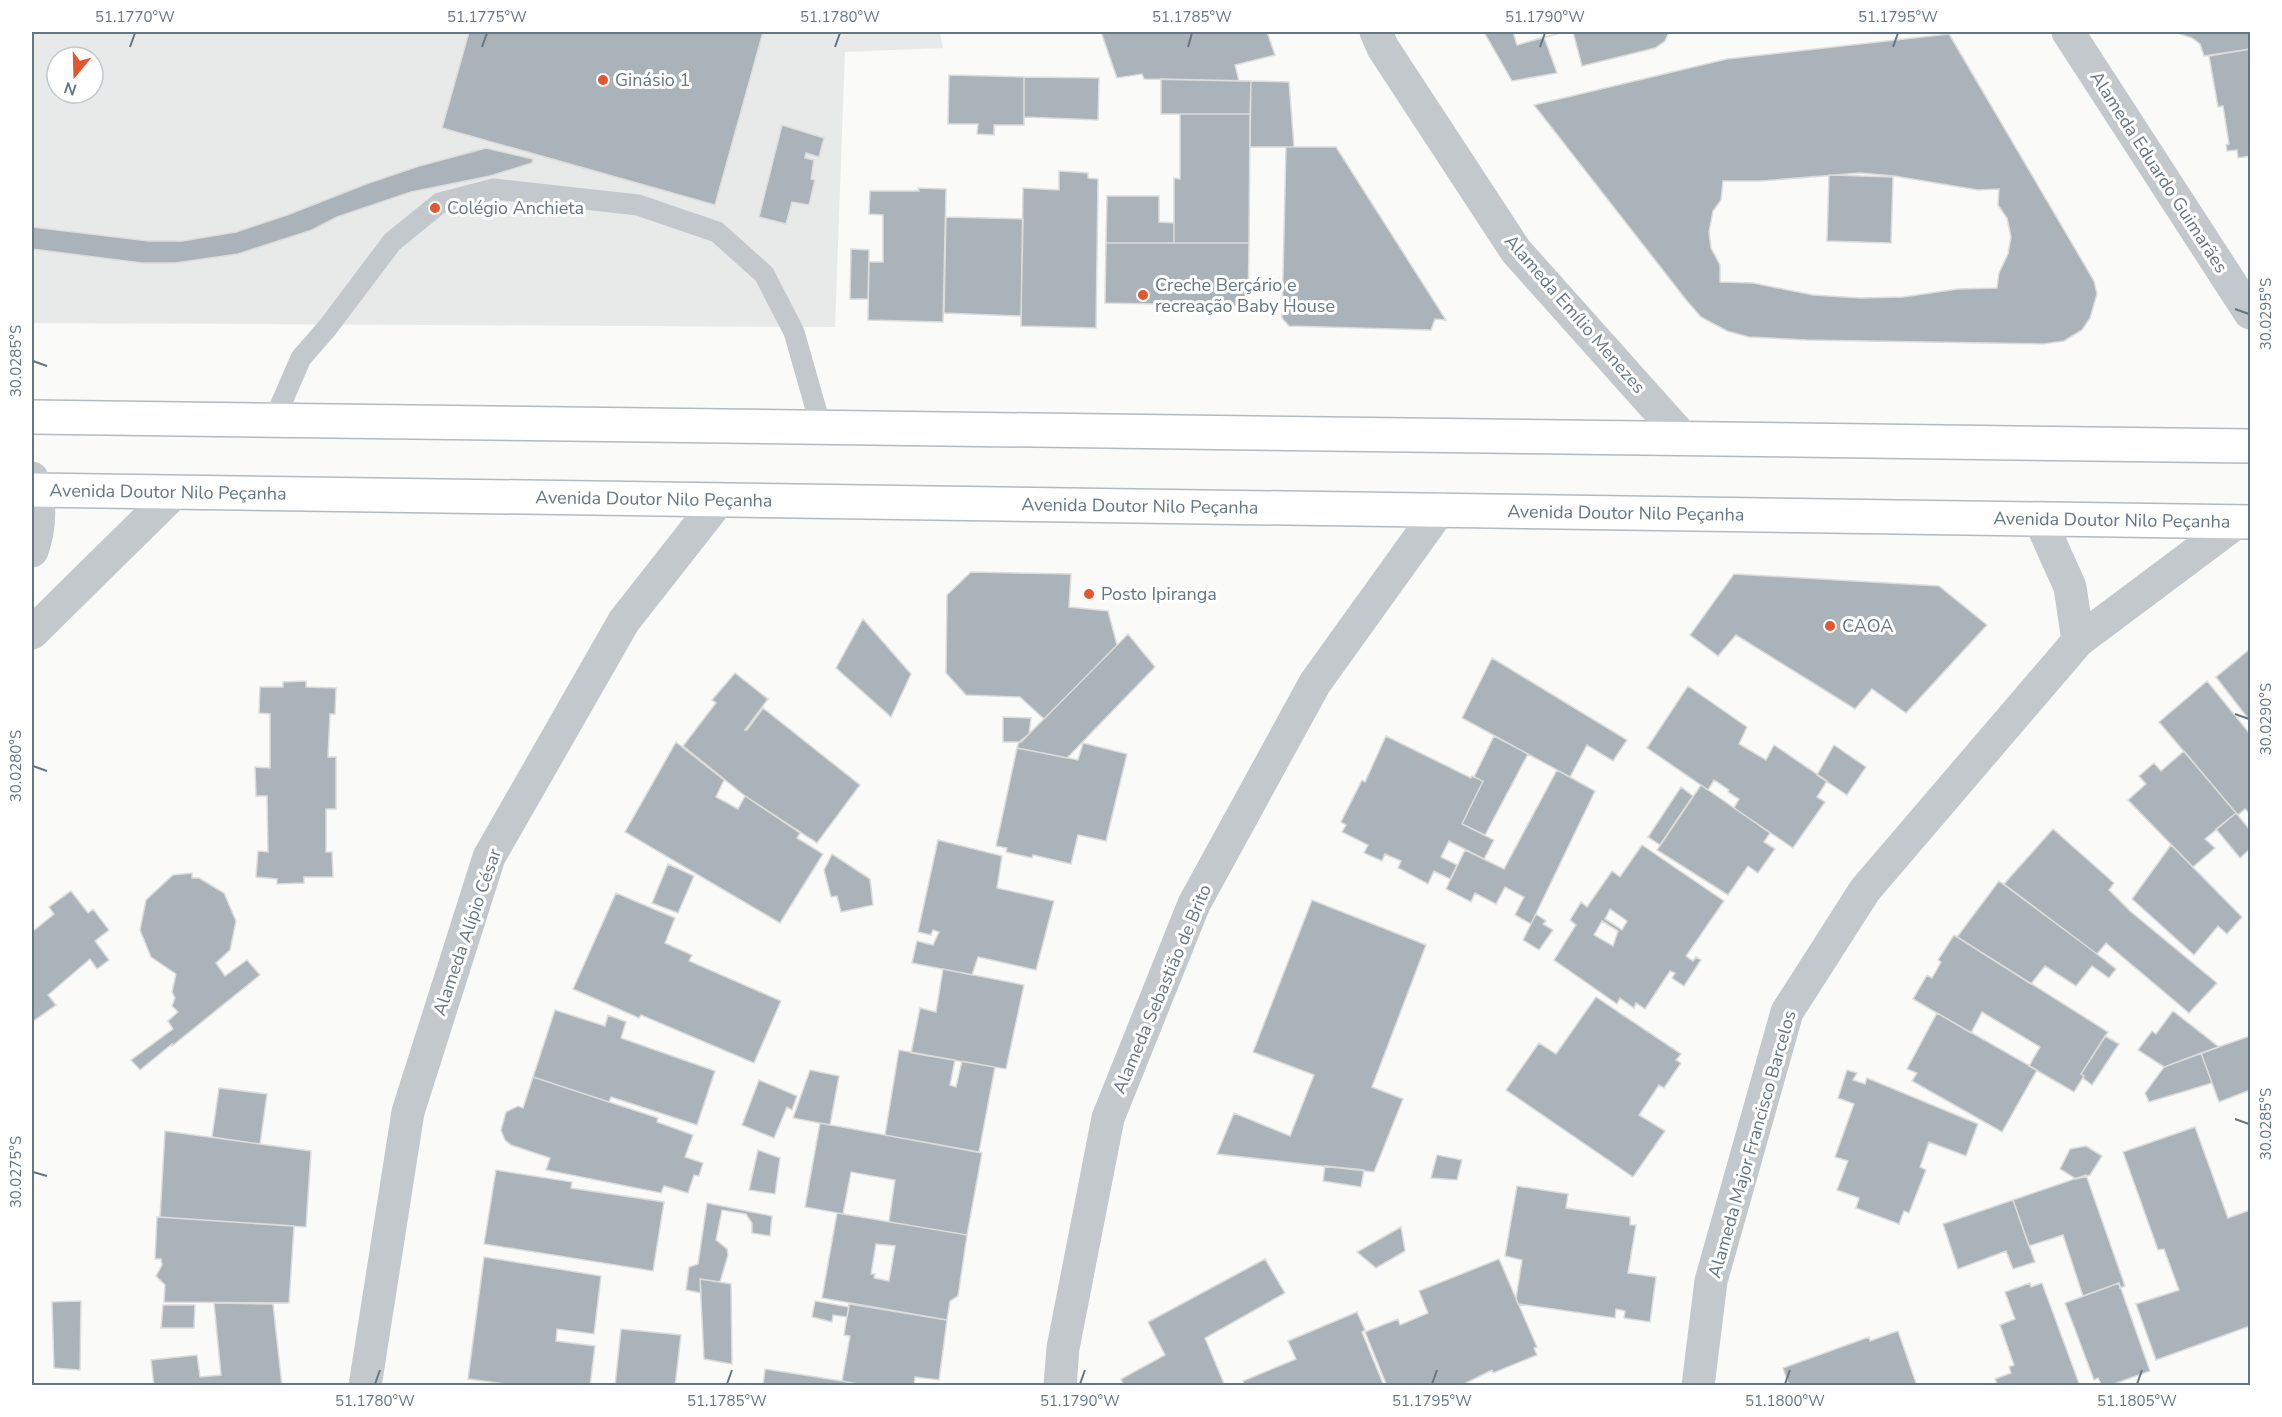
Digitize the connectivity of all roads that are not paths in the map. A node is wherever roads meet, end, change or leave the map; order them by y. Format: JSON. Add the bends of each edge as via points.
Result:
{"nodes":[{"id":1,"x":1376,"y":32,"type":"edge"},
{"id":2,"x":2068,"y":32,"type":"edge"},
{"id":3,"x":2250,"y":313,"type":"edge"},
{"id":4,"x":32,"y":417,"type":"edge"},
{"id":5,"x":274,"y":420,"type":"junction"},
{"id":6,"x":821,"y":427,"type":"junction"},
{"id":7,"x":1684,"y":439,"type":"junction"},
{"id":8,"x":2250,"y":446,"type":"edge"},
{"id":9,"x":33,"y":486,"type":"edge"},
{"id":10,"x":174,"y":493,"type":"junction"},
{"id":11,"x":719,"y":500,"type":"junction"},
{"id":12,"x":1440,"y":510,"type":"junction"},
{"id":13,"x":2040,"y":520,"type":"junction"},
{"id":14,"x":2244,"y":522,"type":"edge"},
{"id":15,"x":32,"y":551,"type":"edge"},
{"id":16,"x":32,"y":633,"type":"edge"},
{"id":17,"x":2078,"y":641,"type":"junction"},
{"id":18,"x":364,"y":1386,"type":"edge"},
{"id":19,"x":1060,"y":1386,"type":"edge"},
{"id":20,"x":1698,"y":1386,"type":"edge"}],
"edges":[{"from":1,"to":7,"type":"street","name":"Alameda Emílio Menezes","via":[[1516,251]]},
{"from":2,"to":3,"type":"street","name":"Alameda Eduardo Guimarães"},
{"from":4,"to":5,"type":"main road"},
{"from":5,"to":6,"type":"main road"},
{"from":5,"to":6,"type":"lane","via":[[301,358],[392,242],[440,203],[494,189],[638,205],[717,232],[764,274],[794,332]]},
{"from":6,"to":7,"type":"main road"},
{"from":7,"to":8,"type":"main road"},
{"from":9,"to":10,"type":"main road","name":"Avenida Doutor Nilo Peçanha"},
{"from":9,"to":15,"type":"street","via":[[39,509]]},
{"from":10,"to":11,"type":"main road","name":"Avenida Doutor Nilo Peçanha"},
{"from":10,"to":16,"type":"street"},
{"from":11,"to":12,"type":"main road","name":"Avenida Doutor Nilo Peçanha"},
{"from":11,"to":18,"type":"street","name":"Alameda Alípio César","via":[[624,621],[489,857],[408,1112]]},
{"from":12,"to":13,"type":"main road","name":"Avenida Doutor Nilo Peçanha"},
{"from":12,"to":19,"type":"street","name":"Alameda Sebastião de Brito","via":[[1315,683],[1194,904],[1108,1118],[1063,1348]]},
{"from":13,"to":14,"type":"main road","name":"Avenida Doutor Nilo Peçanha"},
{"from":13,"to":17,"type":"street","via":[[2070,587]]},
{"from":14,"to":17,"type":"street","name":"Alameda Major Francisco Barcelos"},
{"from":17,"to":20,"type":"street","name":"Alameda Major Francisco Barcelos","via":[[1865,890],[1787,1012],[1711,1281]]}]}
